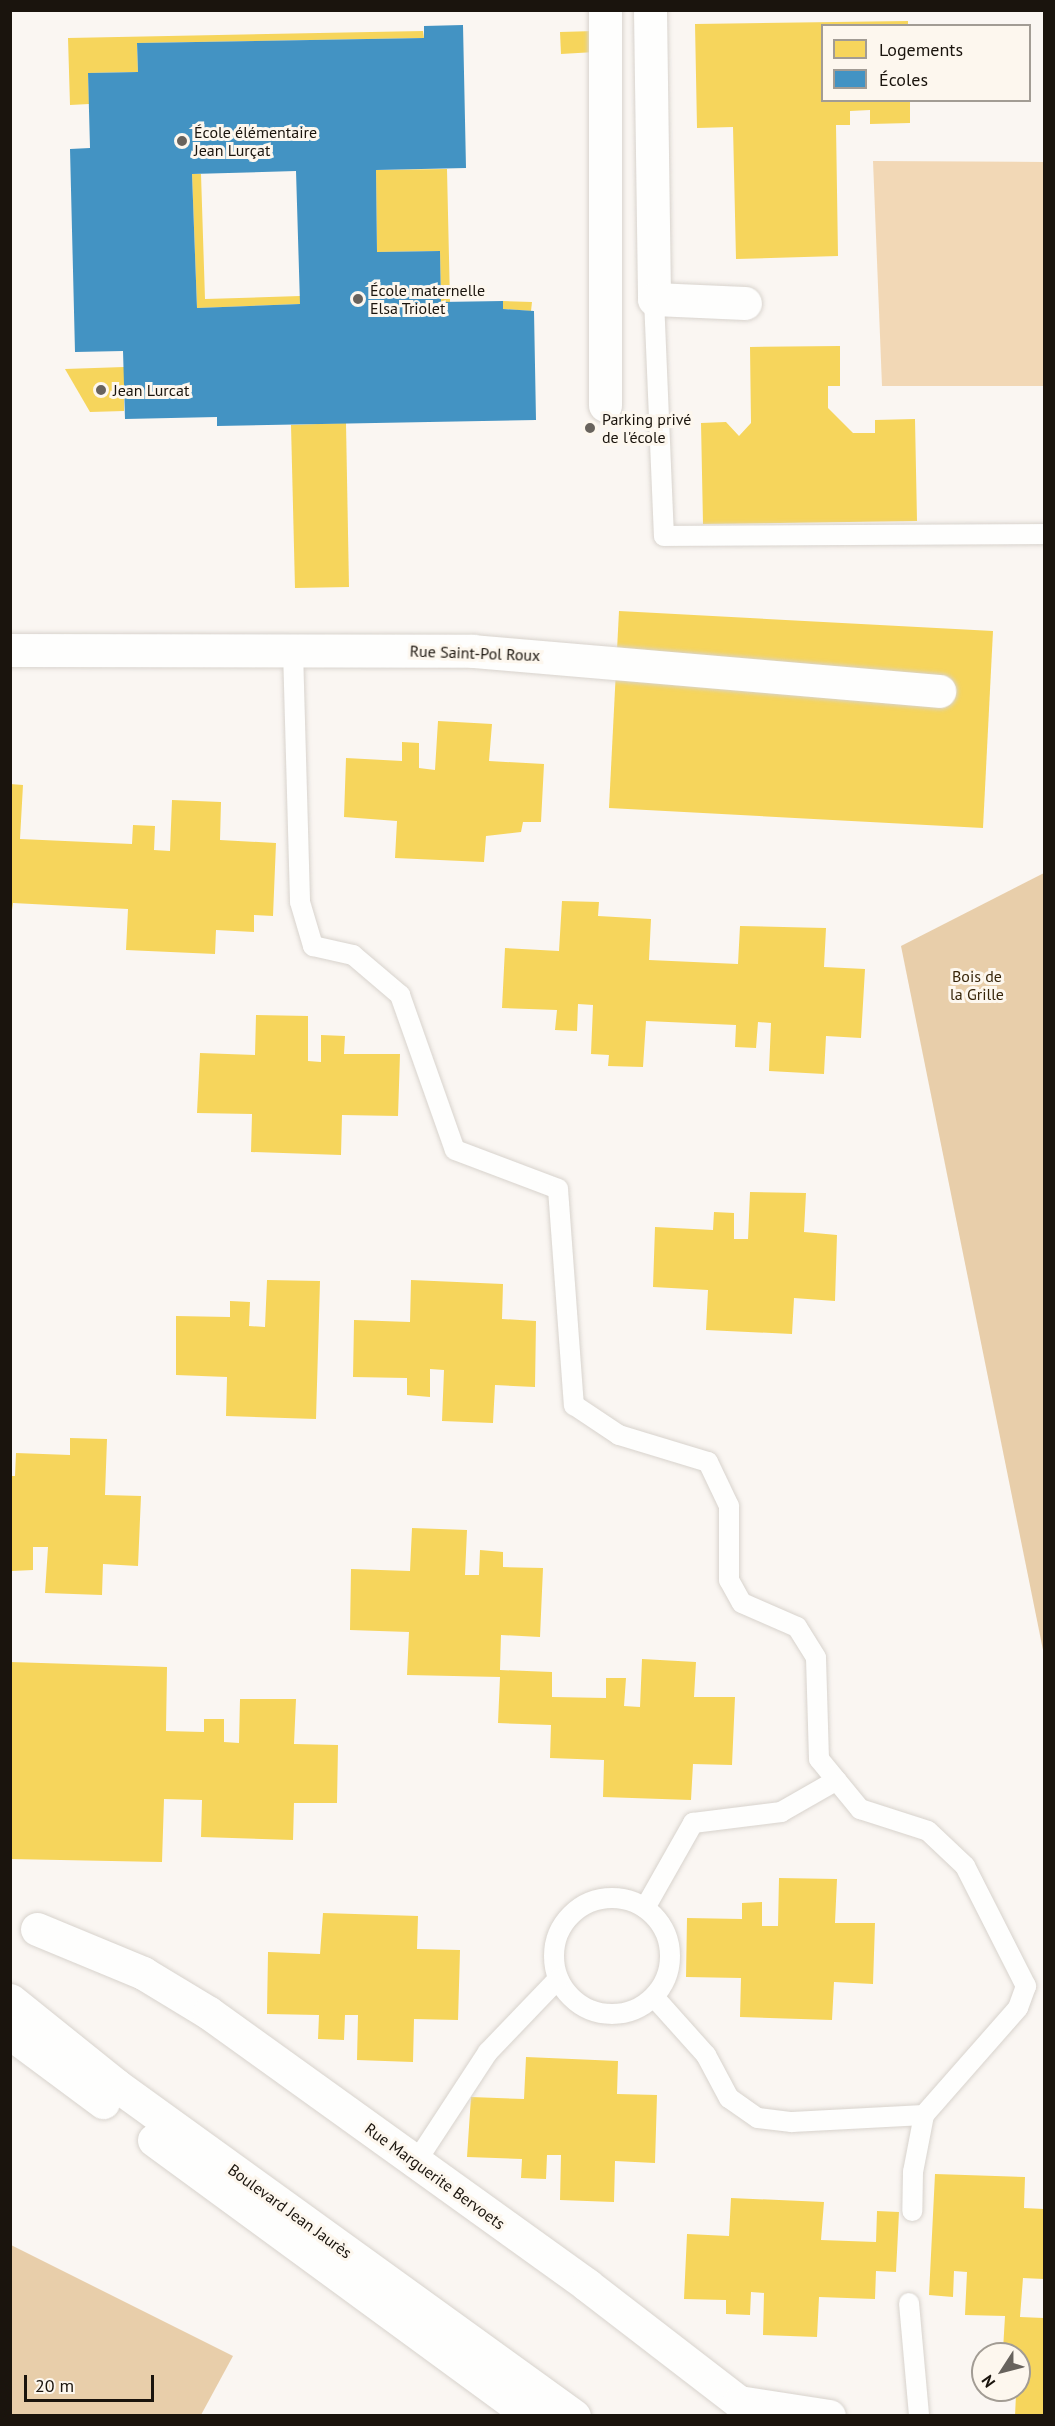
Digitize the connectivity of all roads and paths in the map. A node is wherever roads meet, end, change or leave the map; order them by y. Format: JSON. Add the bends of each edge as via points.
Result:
{"nodes":[{"id":1,"x":605,"y":10,"type":"edge"},
{"id":2,"x":650,"y":10,"type":"edge"},
{"id":3,"x":654,"y":299,"type":"junction"},
{"id":4,"x":745,"y":303,"type":"dead end"},
{"id":5,"x":605,"y":405,"type":"dead end"},
{"id":6,"x":1044,"y":534,"type":"edge"},
{"id":7,"x":10,"y":650,"type":"edge"},
{"id":8,"x":293,"y":650,"type":"junction"},
{"id":9,"x":939,"y":691,"type":"dead end"},
{"id":10,"x":837,"y":1780,"type":"junction"},
{"id":11,"x":645,"y":1908,"type":"junction"},
{"id":12,"x":37,"y":1929,"type":"dead end"},
{"id":13,"x":558,"y":1979,"type":"junction"},
{"id":14,"x":654,"y":1997,"type":"junction"},
{"id":15,"x":10,"y":2000,"type":"edge"},
{"id":16,"x":10,"y":2033,"type":"edge"},
{"id":17,"x":924,"y":2115,"type":"junction"},
{"id":18,"x":416,"y":2162,"type":"junction"},
{"id":19,"x":912,"y":2211,"type":"dead end"},
{"id":20,"x":909,"y":2304,"type":"dead end"},
{"id":21,"x":531,"y":2415,"type":"edge"},
{"id":22,"x":574,"y":2415,"type":"edge"},
{"id":23,"x":830,"y":2415,"type":"edge"},
{"id":24,"x":920,"y":2415,"type":"edge"}],
"edges":[{"from":1,"to":5,"type":"street"},
{"from":2,"to":3,"type":"street"},
{"from":3,"to":4,"type":"street"},
{"from":3,"to":6,"type":"lane","via":[[664,536]]},
{"from":7,"to":8,"type":"street","name":"Rue Saint-Pol Roux"},
{"from":8,"to":9,"type":"street","name":"Rue Saint-Pol Roux","via":[[473,651]]},
{"from":8,"to":10,"type":"lane","via":[[300,902],[313,946],[352,956],[400,995],[455,1150],[558,1189],[574,1405],[619,1435],[708,1462],[729,1506],[729,1580],[742,1603],[797,1627],[816,1658],[819,1759]]},
{"from":10,"to":11,"type":"lane","via":[[781,1812],[693,1823]]},
{"from":10,"to":17,"type":"lane","via":[[860,1809],[928,1831],[965,1866],[1026,1986],[1018,2008]]},
{"from":11,"to":13,"type":"lane","via":[[634,1901],[611,1897],[589,1902],[570,1915],[557,1934],[553,1956]]},
{"from":11,"to":14,"type":"lane","via":[[666,1933],[671,1955],[667,1978]]},
{"from":12,"to":18,"type":"street","name":"Rue Marguerite Bervoets","via":[[143,1973],[208,2013]]},
{"from":13,"to":14,"type":"lane","via":[[580,2004],[613,2015],[635,2010]]},
{"from":13,"to":18,"type":"lane","via":[[488,2052]]},
{"from":14,"to":17,"type":"lane","via":[[706,2055],[729,2098],[758,2118],[792,2122]]},
{"from":15,"to":22,"type":"street","name":"Boulevard Jean Jaurès","via":[[116,2085]]},
{"from":16,"to":21,"type":"street","name":"Boulevard Jean Jaurès"},
{"from":17,"to":19,"type":"lane","via":[[913,2172]]},
{"from":18,"to":23,"type":"street","name":"Rue Marguerite Bervoets","via":[[587,2285],[739,2402]]},
{"from":20,"to":24,"type":"lane"}]}
